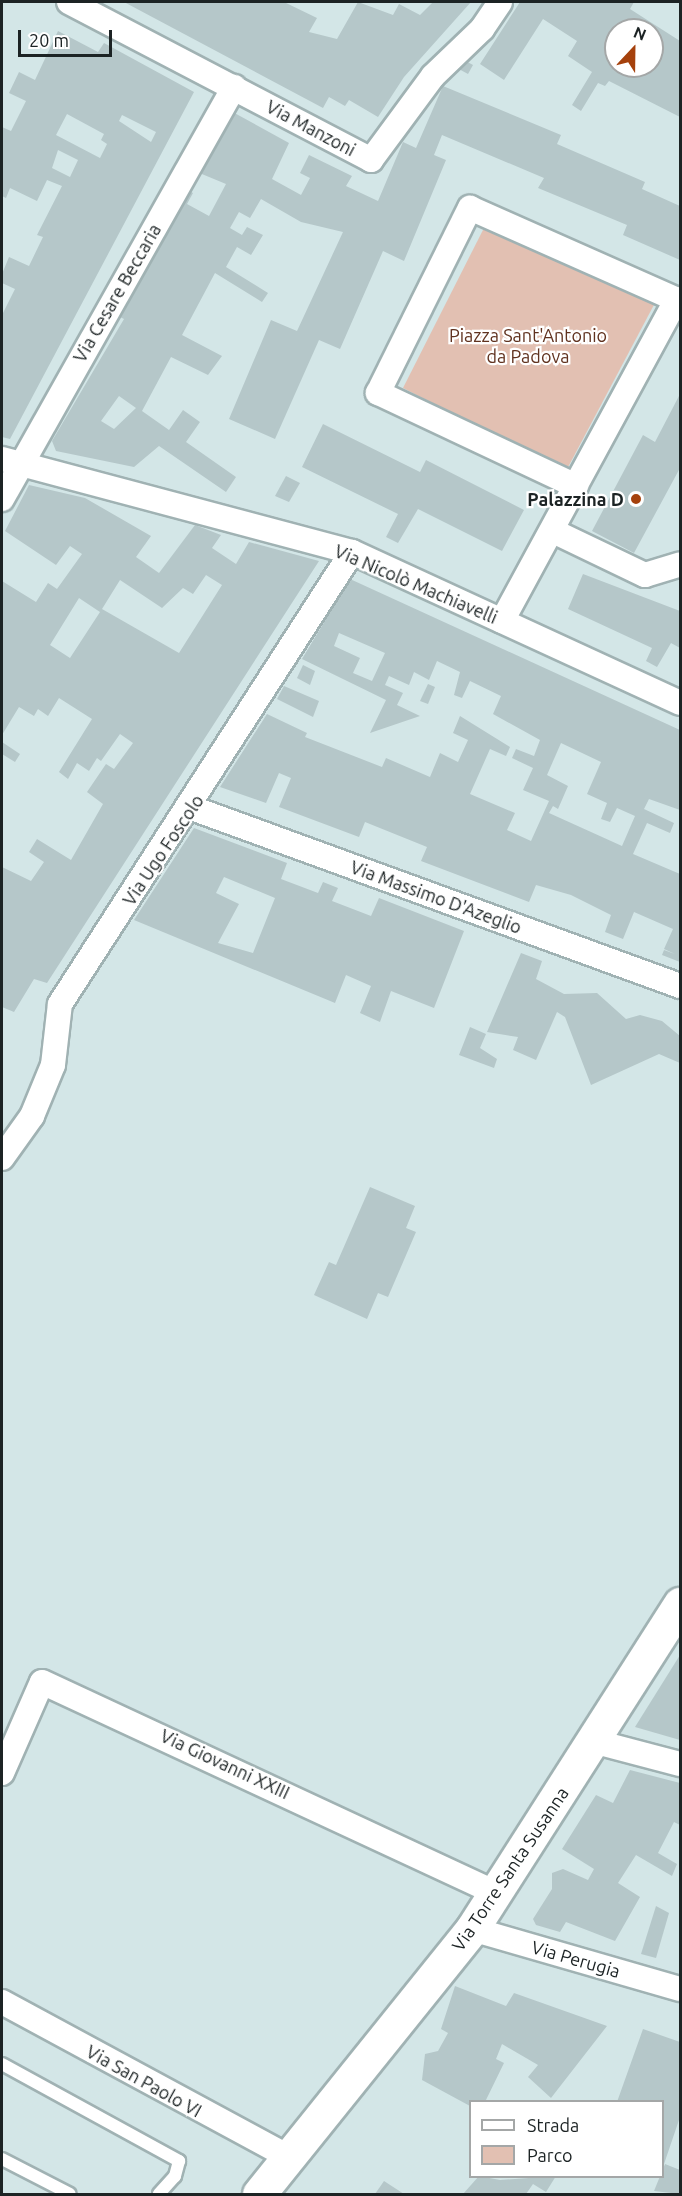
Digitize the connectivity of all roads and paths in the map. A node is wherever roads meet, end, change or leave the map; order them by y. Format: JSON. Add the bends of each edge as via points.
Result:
{"nodes":[{"id":1,"x":69,"y":2,"type":"edge"},
{"id":2,"x":500,"y":2,"type":"edge"},
{"id":3,"x":234,"y":87,"type":"junction"},
{"id":4,"x":679,"y":300,"type":"edge"},
{"id":5,"x":11,"y":462,"type":"edge"},
{"id":6,"x":576,"y":486,"type":"junction"},
{"id":7,"x":2,"y":499,"type":"edge"},
{"id":8,"x":554,"y":531,"type":"junction"},
{"id":9,"x":352,"y":552,"type":"junction"},
{"id":10,"x":681,"y":564,"type":"edge"},
{"id":11,"x":502,"y":621,"type":"junction"},
{"id":12,"x":681,"y":703,"type":"edge"},
{"id":13,"x":192,"y":808,"type":"junction"},
{"id":14,"x":681,"y":986,"type":"edge"},
{"id":15,"x":2,"y":1158,"type":"edge"},
{"id":16,"x":681,"y":1604,"type":"edge"},
{"id":17,"x":596,"y":1742,"type":"junction"},
{"id":18,"x":681,"y":1764,"type":"edge"},
{"id":19,"x":2,"y":1773,"type":"edge"},
{"id":20,"x":496,"y":1893,"type":"junction"},
{"id":21,"x":472,"y":1929,"type":"junction"},
{"id":22,"x":681,"y":1989,"type":"edge"},
{"id":23,"x":2,"y":2002,"type":"edge"},
{"id":24,"x":2,"y":2064,"type":"edge"},
{"id":25,"x":289,"y":2157,"type":"junction"},
{"id":26,"x":2,"y":2159,"type":"edge"},
{"id":27,"x":70,"y":2194,"type":"edge"},
{"id":28,"x":159,"y":2194,"type":"edge"},
{"id":29,"x":259,"y":2194,"type":"edge"}],
"edges":[{"from":1,"to":3,"type":"street","name":"Via Manzoni"},
{"from":2,"to":3,"type":"street","name":"Via Manzoni","via":[[482,29],[433,76],[371,160]]},
{"from":3,"to":5,"type":"street","name":"Via Cesare Beccaria"},
{"from":4,"to":6,"type":"street"},
{"from":4,"to":6,"type":"street","via":[[470,208],[378,393]]},
{"from":5,"to":7,"type":"street","name":"Via Cesare Beccaria"},
{"from":5,"to":9,"type":"street","name":"Via Nicolò Machiavelli"},
{"from":6,"to":8,"type":"street"},
{"from":8,"to":10,"type":"street","via":[[645,575]]},
{"from":8,"to":11,"type":"street"},
{"from":9,"to":11,"type":"street","name":"Via Nicolò Machiavelli"},
{"from":9,"to":13,"type":"street","name":"Via Ugo Foscolo"},
{"from":11,"to":12,"type":"street","name":"Via Nicolò Machiavelli"},
{"from":13,"to":14,"type":"street","name":"Via Massimo D'Azeglio"},
{"from":13,"to":15,"type":"street","name":"Via Ugo Foscolo","via":[[60,1004],[53,1065],[32,1116]]},
{"from":16,"to":17,"type":"main road","name":"Via Torre Santa Susanna"},
{"from":17,"to":18,"type":"street"},
{"from":17,"to":20,"type":"main road","name":"Via Torre Santa Susanna"},
{"from":19,"to":20,"type":"street","name":"Via Giovanni XXIII","via":[[42,1682]]},
{"from":20,"to":21,"type":"main road","name":"Via Torre Santa Susanna"},
{"from":21,"to":22,"type":"street","name":"Via Perugia"},
{"from":21,"to":25,"type":"main road","name":"Via Torre Santa Susanna"},
{"from":23,"to":25,"type":"street","name":"Via San Paolo VI"},
{"from":24,"to":28,"type":"lane","via":[[179,2161],[175,2176]]},
{"from":25,"to":29,"type":"main road","name":"Via Torre Santa Susanna"},
{"from":26,"to":27,"type":"lane"}]}
